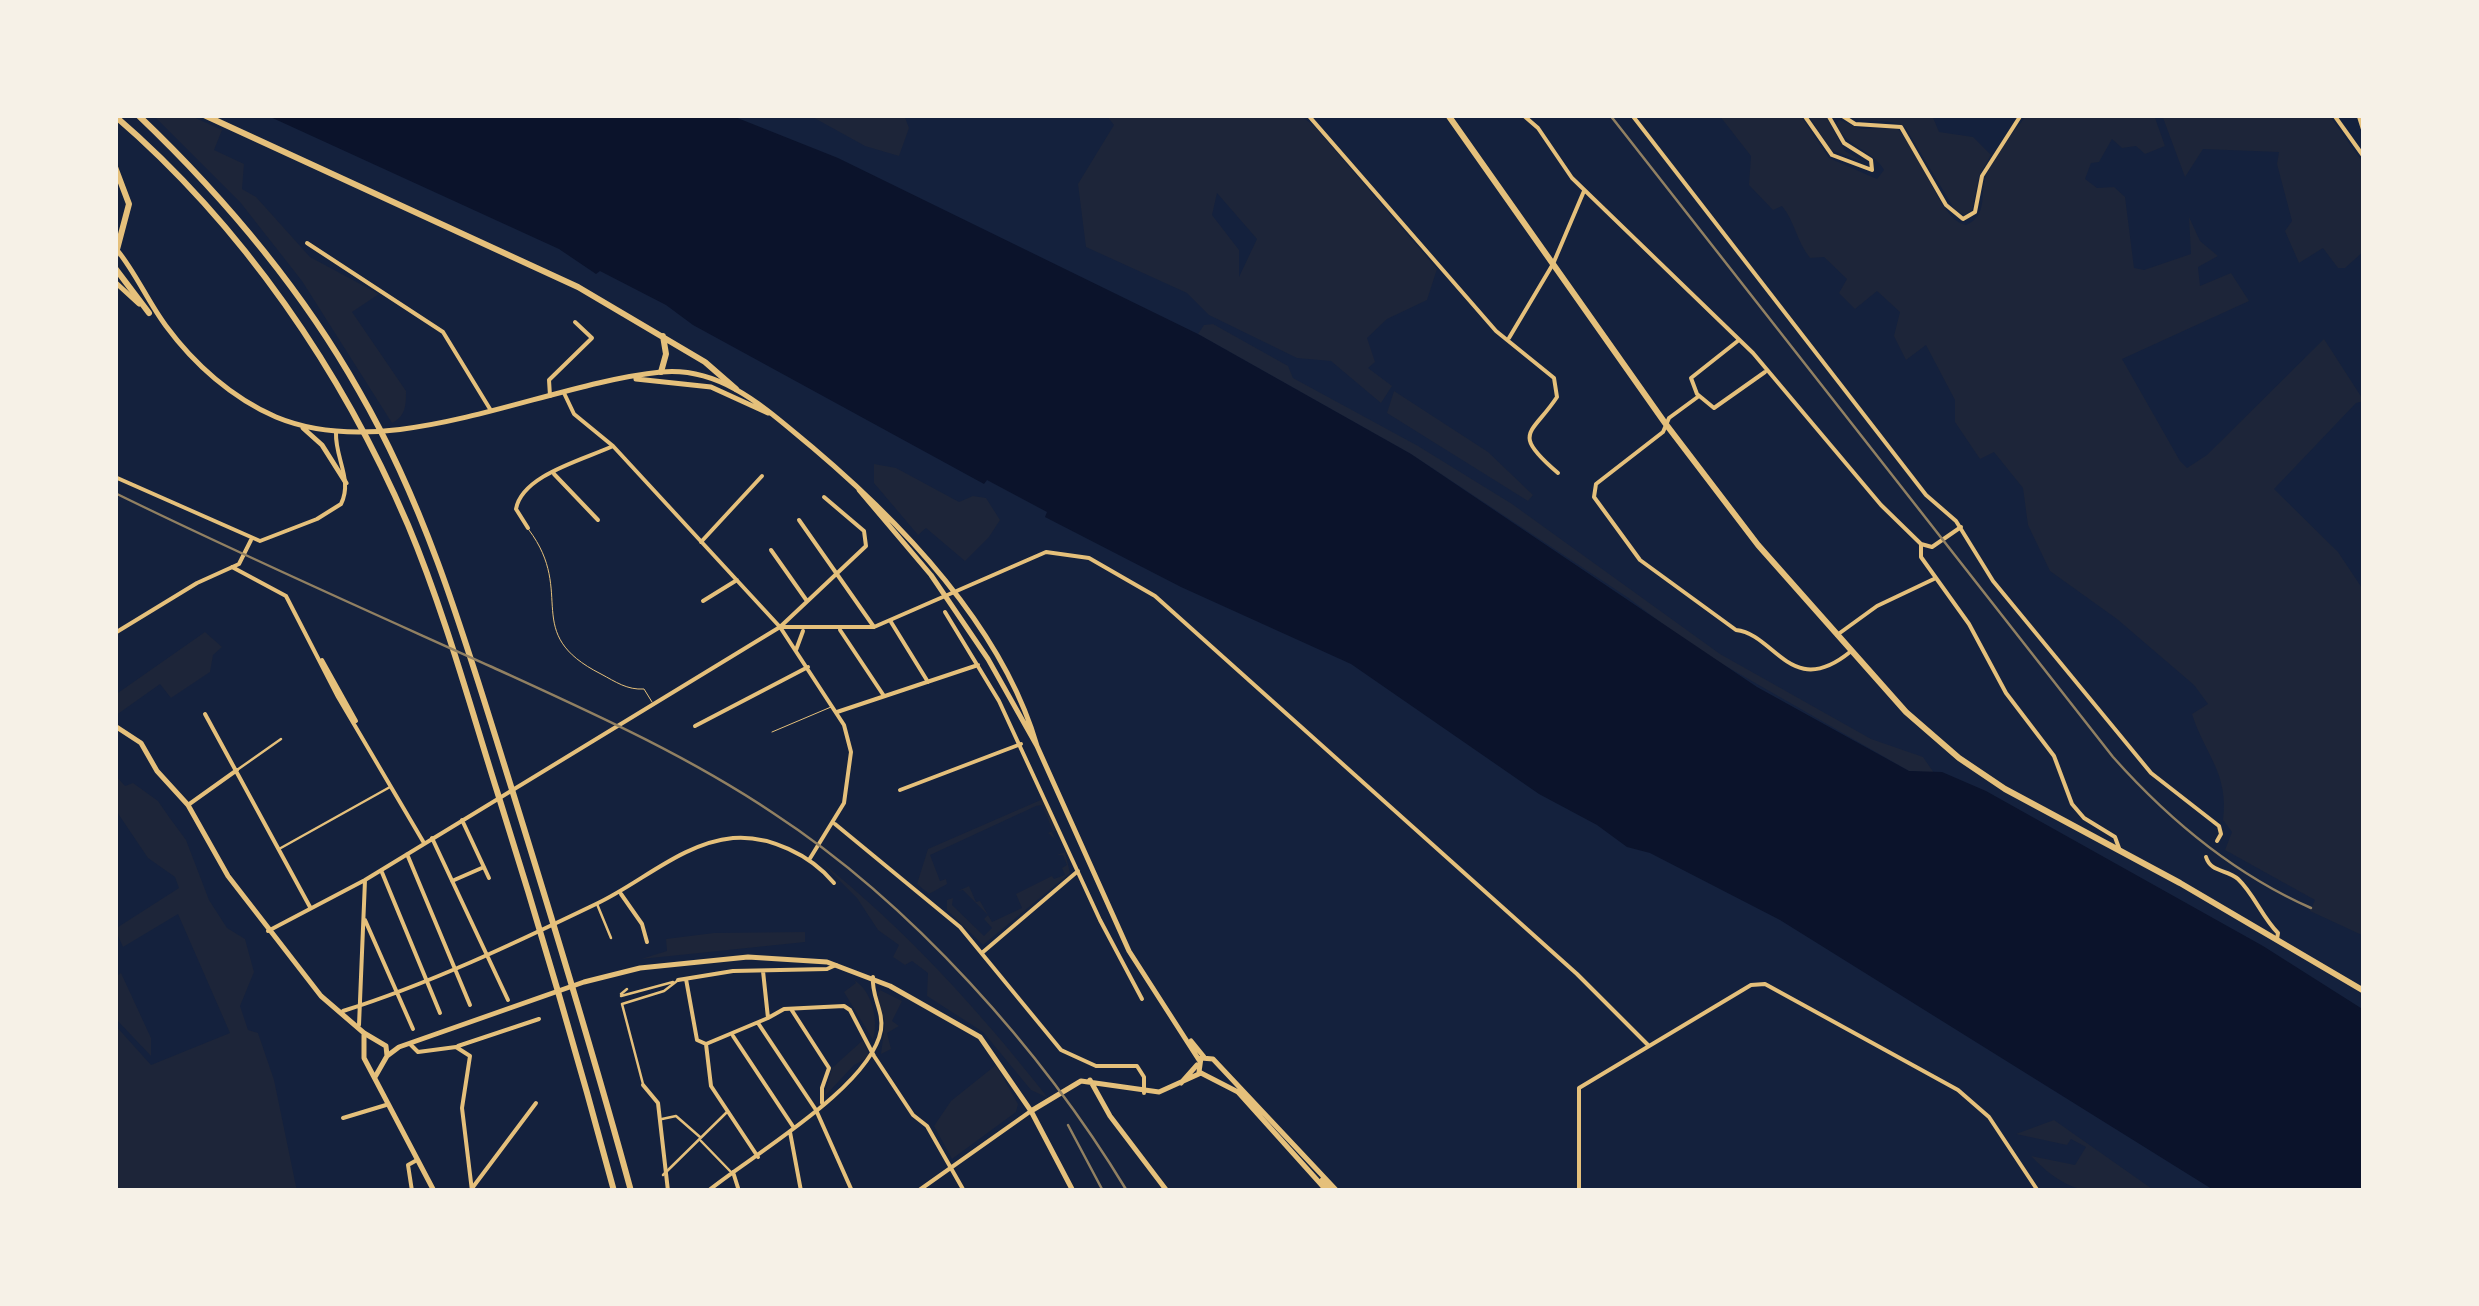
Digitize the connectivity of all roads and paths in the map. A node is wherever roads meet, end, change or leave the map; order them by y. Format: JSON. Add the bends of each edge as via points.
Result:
{"nodes":[{"id":1,"x":138,"y":115,"type":"edge"},
{"id":2,"x":204,"y":115,"type":"edge"},
{"id":3,"x":1308,"y":115,"type":"edge"},
{"id":4,"x":1448,"y":115,"type":"edge"},
{"id":5,"x":1523,"y":115,"type":"edge"},
{"id":6,"x":1632,"y":115,"type":"edge"},
{"id":7,"x":1804,"y":115,"type":"edge"},
{"id":8,"x":1828,"y":115,"type":"edge"},
{"id":9,"x":1841,"y":115,"type":"edge"},
{"id":10,"x":2021,"y":115,"type":"edge"},
{"id":11,"x":2334,"y":115,"type":"edge"},
{"id":12,"x":2359,"y":115,"type":"edge"},
{"id":13,"x":115,"y":116,"type":"edge"},
{"id":14,"x":2364,"y":132,"type":"edge"},
{"id":15,"x":2364,"y":157,"type":"edge"},
{"id":16,"x":115,"y":167,"type":"edge"},
{"id":17,"x":1584,"y":192,"type":"junction"},
{"id":18,"x":308,"y":243,"type":"dead end"},
{"id":19,"x":115,"y":249,"type":"edge"},
{"id":20,"x":128,"y":263,"type":"junction"},
{"id":21,"x":1554,"y":264,"type":"junction"},
{"id":22,"x":115,"y":268,"type":"edge"},
{"id":23,"x":117,"y":280,"type":"edge"},
{"id":24,"x":149,"y":313,"type":"joint"},
{"id":25,"x":576,"y":322,"type":"dead end"},
{"id":26,"x":164,"y":325,"type":"junction"},
{"id":27,"x":663,"y":336,"type":"junction"},
{"id":28,"x":1508,"y":340,"type":"junction"},
{"id":29,"x":1739,"y":340,"type":"junction"},
{"id":30,"x":1767,"y":370,"type":"junction"},
{"id":31,"x":661,"y":372,"type":"junction"},
{"id":32,"x":633,"y":379,"type":"junction"},
{"id":33,"x":736,"y":389,"type":"junction"},
{"id":34,"x":564,"y":393,"type":"junction"},
{"id":35,"x":550,"y":396,"type":"junction"},
{"id":36,"x":1699,"y":396,"type":"junction"},
{"id":37,"x":490,"y":409,"type":"junction"},
{"id":38,"x":776,"y":416,"type":"junction"},
{"id":39,"x":1665,"y":423,"type":"junction"},
{"id":40,"x":296,"y":424,"type":"junction"},
{"id":41,"x":336,"y":433,"type":"junction"},
{"id":42,"x":612,"y":446,"type":"junction"},
{"id":43,"x":1558,"y":473,"type":"dead end"},
{"id":44,"x":554,"y":474,"type":"junction"},
{"id":45,"x":115,"y":476,"type":"edge"},
{"id":46,"x":762,"y":476,"type":"dead end"},
{"id":47,"x":346,"y":483,"type":"junction"},
{"id":48,"x":824,"y":497,"type":"dead end"},
{"id":49,"x":598,"y":520,"type":"dead end"},
{"id":50,"x":799,"y":520,"type":"dead end"},
{"id":51,"x":1960,"y":527,"type":"junction"},
{"id":52,"x":528,"y":528,"type":"joint"},
{"id":53,"x":252,"y":540,"type":"junction"},
{"id":54,"x":700,"y":542,"type":"junction"},
{"id":55,"x":1921,"y":544,"type":"junction"},
{"id":56,"x":771,"y":550,"type":"dead end"},
{"id":57,"x":232,"y":567,"type":"junction"},
{"id":58,"x":836,"y":574,"type":"junction"},
{"id":59,"x":1936,"y":578,"type":"junction"},
{"id":60,"x":737,"y":580,"type":"junction"},
{"id":61,"x":950,"y":595,"type":"junction"},
{"id":62,"x":703,"y":601,"type":"dead end"},
{"id":63,"x":807,"y":601,"type":"junction"},
{"id":64,"x":945,"y":612,"type":"dead end"},
{"id":65,"x":890,"y":621,"type":"junction"},
{"id":66,"x":780,"y":627,"type":"junction"},
{"id":67,"x":874,"y":627,"type":"junction"},
{"id":68,"x":801,"y":628,"type":"junction"},
{"id":69,"x":840,"y":630,"type":"junction"},
{"id":70,"x":115,"y":633,"type":"edge"},
{"id":71,"x":1836,"y":636,"type":"junction"},
{"id":72,"x":791,"y":642,"type":"junction"},
{"id":73,"x":796,"y":650,"type":"junction"},
{"id":74,"x":1851,"y":651,"type":"junction"},
{"id":75,"x":978,"y":665,"type":"junction"},
{"id":76,"x":808,"y":668,"type":"junction"},
{"id":77,"x":928,"y":682,"type":"junction"},
{"id":78,"x":884,"y":696,"type":"junction"},
{"id":79,"x":652,"y":702,"type":"junction"},
{"id":80,"x":835,"y":709,"type":"junction"},
{"id":81,"x":204,"y":714,"type":"dead end"},
{"id":82,"x":115,"y":726,"type":"edge"},
{"id":83,"x":695,"y":726,"type":"dead end"},
{"id":84,"x":772,"y":732,"type":"dead end"},
{"id":85,"x":281,"y":739,"type":"dead end"},
{"id":86,"x":1021,"y":744,"type":"junction"},
{"id":87,"x":237,"y":770,"type":"junction"},
{"id":88,"x":392,"y":786,"type":"junction"},
{"id":89,"x":900,"y":790,"type":"dead end"},
{"id":90,"x":188,"y":805,"type":"junction"},
{"id":91,"x":462,"y":820,"type":"junction"},
{"id":92,"x":835,"y":824,"type":"junction"},
{"id":93,"x":432,"y":838,"type":"junction"},
{"id":94,"x":2217,"y":841,"type":"dead end"},
{"id":95,"x":424,"y":843,"type":"junction"},
{"id":96,"x":279,"y":849,"type":"junction"},
{"id":97,"x":2120,"y":851,"type":"junction"},
{"id":98,"x":406,"y":854,"type":"junction"},
{"id":99,"x":2206,"y":856,"type":"dead end"},
{"id":100,"x":809,"y":860,"type":"junction"},
{"id":101,"x":484,"y":867,"type":"junction"},
{"id":102,"x":381,"y":870,"type":"junction"},
{"id":103,"x":1078,"y":872,"type":"junction"},
{"id":104,"x":489,"y":878,"type":"dead end"},
{"id":105,"x":365,"y":880,"type":"junction"},
{"id":106,"x":452,"y":881,"type":"junction"},
{"id":107,"x":834,"y":883,"type":"dead end"},
{"id":108,"x":620,"y":892,"type":"junction"},
{"id":109,"x":597,"y":904,"type":"junction"},
{"id":110,"x":311,"y":908,"type":"junction"},
{"id":111,"x":364,"y":915,"type":"junction"},
{"id":112,"x":268,"y":931,"type":"junction"},
{"id":113,"x":611,"y":938,"type":"dead end"},
{"id":114,"x":2277,"y":940,"type":"junction"},
{"id":115,"x":647,"y":942,"type":"dead end"},
{"id":116,"x":983,"y":952,"type":"junction"},
{"id":117,"x":486,"y":954,"type":"junction"},
{"id":118,"x":838,"y":964,"type":"junction"},
{"id":119,"x":454,"y":966,"type":"junction"},
{"id":120,"x":762,"y":970,"type":"junction"},
{"id":121,"x":872,"y":977,"type":"junction"},
{"id":122,"x":425,"y":978,"type":"junction"},
{"id":123,"x":686,"y":979,"type":"junction"},
{"id":124,"x":678,"y":980,"type":"junction"},
{"id":125,"x":627,"y":989,"type":"dead end"},
{"id":126,"x":397,"y":991,"type":"junction"},
{"id":127,"x":2364,"y":991,"type":"edge"},
{"id":128,"x":1142,"y":999,"type":"dead end"},
{"id":129,"x":508,"y":1000,"type":"dead end"},
{"id":130,"x":470,"y":1005,"type":"dead end"},
{"id":131,"x":361,"y":1006,"type":"junction"},
{"id":132,"x":791,"y":1009,"type":"junction"},
{"id":133,"x":343,"y":1011,"type":"junction"},
{"id":134,"x":440,"y":1012,"type":"dead end"},
{"id":135,"x":539,"y":1018,"type":"dead end"},
{"id":136,"x":768,"y":1018,"type":"junction"},
{"id":137,"x":758,"y":1023,"type":"junction"},
{"id":138,"x":359,"y":1025,"type":"junction"},
{"id":139,"x":413,"y":1029,"type":"dead end"},
{"id":140,"x":364,"y":1033,"type":"junction"},
{"id":141,"x":732,"y":1036,"type":"junction"},
{"id":142,"x":374,"y":1040,"type":"junction"},
{"id":143,"x":410,"y":1044,"type":"junction"},
{"id":144,"x":706,"y":1044,"type":"junction"},
{"id":145,"x":366,"y":1045,"type":"junction"},
{"id":146,"x":386,"y":1046,"type":"junction"},
{"id":147,"x":456,"y":1046,"type":"junction"},
{"id":148,"x":1649,"y":1046,"type":"junction"},
{"id":149,"x":399,"y":1048,"type":"junction"},
{"id":150,"x":388,"y":1056,"type":"junction"},
{"id":151,"x":874,"y":1056,"type":"junction"},
{"id":152,"x":1200,"y":1060,"type":"junction"},
{"id":153,"x":375,"y":1065,"type":"junction"},
{"id":154,"x":1216,"y":1066,"type":"junction"},
{"id":155,"x":1202,"y":1074,"type":"junction"},
{"id":156,"x":1210,"y":1074,"type":"junction"},
{"id":157,"x":1090,"y":1080,"type":"junction"},
{"id":158,"x":643,"y":1084,"type":"joint"},
{"id":159,"x":1178,"y":1086,"type":"junction"},
{"id":160,"x":1144,"y":1092,"type":"junction"},
{"id":161,"x":1243,"y":1098,"type":"junction"},
{"id":162,"x":536,"y":1103,"type":"dead end"},
{"id":163,"x":822,"y":1103,"type":"junction"},
{"id":164,"x":388,"y":1104,"type":"junction"},
{"id":165,"x":816,"y":1110,"type":"junction"},
{"id":166,"x":1263,"y":1110,"type":"junction"},
{"id":167,"x":728,"y":1111,"type":"junction"},
{"id":168,"x":1031,"y":1111,"type":"junction"},
{"id":169,"x":343,"y":1118,"type":"dead end"},
{"id":170,"x":659,"y":1120,"type":"junction"},
{"id":171,"x":792,"y":1130,"type":"junction"},
{"id":172,"x":701,"y":1139,"type":"junction"},
{"id":173,"x":758,"y":1156,"type":"junction"},
{"id":174,"x":417,"y":1160,"type":"junction"},
{"id":175,"x":951,"y":1168,"type":"junction"},
{"id":176,"x":732,"y":1172,"type":"junction"},
{"id":177,"x":663,"y":1176,"type":"junction"},
{"id":178,"x":472,"y":1190,"type":"edge"},
{"id":179,"x":412,"y":1191,"type":"edge"},
{"id":180,"x":434,"y":1191,"type":"edge"},
{"id":181,"x":614,"y":1191,"type":"edge"},
{"id":182,"x":631,"y":1191,"type":"edge"},
{"id":183,"x":668,"y":1191,"type":"edge"},
{"id":184,"x":708,"y":1191,"type":"edge"},
{"id":185,"x":739,"y":1191,"type":"edge"},
{"id":186,"x":802,"y":1191,"type":"edge"},
{"id":187,"x":852,"y":1191,"type":"edge"},
{"id":188,"x":918,"y":1191,"type":"edge"},
{"id":189,"x":964,"y":1191,"type":"edge"},
{"id":190,"x":1073,"y":1191,"type":"edge"},
{"id":191,"x":1167,"y":1191,"type":"edge"},
{"id":192,"x":1332,"y":1191,"type":"edge"},
{"id":193,"x":1578,"y":1191,"type":"edge"},
{"id":194,"x":2038,"y":1191,"type":"edge"}],
"edges":[{"from":1,"to":182,"type":"main road","via":[[264,251],[329,342],[386,441],[454,610]]},
{"from":2,"to":27,"type":"main road","via":[[535,266]]},
{"from":3,"to":28,"type":"street"},
{"from":4,"to":21,"type":"main road"},
{"from":5,"to":17,"type":"street"},
{"from":6,"to":51,"type":"street","via":[[1926,496]]},
{"from":7,"to":8,"type":"street","via":[[1832,155],[1872,170],[1871,160],[1844,143]]},
{"from":9,"to":10,"type":"street","via":[[1855,124],[1901,128],[1946,205],[1963,219],[1975,212],[1982,176]]},
{"from":11,"to":15,"type":"street"},
{"from":12,"to":14,"type":"main road"},
{"from":13,"to":181,"type":"main road","via":[[261,273],[359,423],[408,526],[562,1001]]},
{"from":16,"to":19,"type":"main road","via":[[129,196]]},
{"from":17,"to":21,"type":"street"},
{"from":17,"to":29,"type":"street"},
{"from":18,"to":37,"type":"street","via":[[443,332]]},
{"from":19,"to":20,"type":"main road"},
{"from":20,"to":23,"type":"main road"},
{"from":20,"to":26,"type":"main road"},
{"from":21,"to":28,"type":"street"},
{"from":21,"to":39,"type":"main road"},
{"from":22,"to":23,"type":"main road"},
{"from":23,"to":24,"type":"main road"},
{"from":24,"to":26,"type":"main road"},
{"from":25,"to":35,"type":"street","via":[[592,338],[550,380]]},
{"from":26,"to":40,"type":"main road","via":[[227,388]]},
{"from":27,"to":31,"type":"main road"},
{"from":27,"to":33,"type":"main road"},
{"from":28,"to":43,"type":"street","via":[[1558,384],[1558,397],[1528,436]]},
{"from":29,"to":30,"type":"street"},
{"from":29,"to":36,"type":"street","via":[[1691,378]]},
{"from":30,"to":36,"type":"street","via":[[1714,408]]},
{"from":30,"to":55,"type":"street","via":[[1848,470]]},
{"from":31,"to":32,"type":"main road"},
{"from":31,"to":33,"type":"main road"},
{"from":32,"to":34,"type":"main road"},
{"from":32,"to":38,"type":"main road","via":[[711,386]]},
{"from":33,"to":38,"type":"main road"},
{"from":34,"to":35,"type":"main road"},
{"from":34,"to":42,"type":"street","via":[[574,414]]},
{"from":35,"to":37,"type":"main road"},
{"from":36,"to":39,"type":"street"},
{"from":37,"to":41,"type":"main road","via":[[392,431]]},
{"from":38,"to":61,"type":"main road","via":[[853,482]]},
{"from":39,"to":71,"type":"main road"},
{"from":39,"to":74,"type":"street","via":[[1663,432],[1593,489],[1640,560],[1736,630],[1752,632],[1782,660],[1823,666]]},
{"from":40,"to":41,"type":"main road"},
{"from":40,"to":47,"type":"main road","via":[[317,438]]},
{"from":41,"to":47,"type":"street"},
{"from":42,"to":44,"type":"street"},
{"from":42,"to":54,"type":"street"},
{"from":44,"to":49,"type":"street"},
{"from":44,"to":52,"type":"street","via":[[518,496],[516,510]]},
{"from":45,"to":53,"type":"street"},
{"from":46,"to":54,"type":"street"},
{"from":47,"to":53,"type":"street","via":[[331,513]]},
{"from":48,"to":58,"type":"street","via":[[868,539]]},
{"from":50,"to":58,"type":"street"},
{"from":51,"to":55,"type":"street","via":[[1932,547]]},
{"from":51,"to":94,"type":"street","via":[[1977,560],[2093,708],[2150,773],[2218,826]]},
{"from":52,"to":79,"type":"lane","via":[[547,554],[554,634],[563,650],[631,690],[644,689]]},
{"from":53,"to":57,"type":"street"},
{"from":54,"to":60,"type":"street"},
{"from":55,"to":59,"type":"street"},
{"from":56,"to":63,"type":"street"},
{"from":57,"to":70,"type":"street"},
{"from":57,"to":88,"type":"street","via":[[286,596]]},
{"from":58,"to":63,"type":"street"},
{"from":58,"to":67,"type":"street"},
{"from":59,"to":71,"type":"street","via":[[1908,588]]},
{"from":59,"to":97,"type":"street","via":[[2054,756],[2072,804],[2115,837]]},
{"from":60,"to":62,"type":"street"},
{"from":60,"to":66,"type":"street"},
{"from":61,"to":65,"type":"street"},
{"from":61,"to":148,"type":"street","via":[[1020,560],[1057,552],[1089,558],[1154,596]]},
{"from":61,"to":152,"type":"main road","via":[[1037,746],[1129,951]]},
{"from":63,"to":66,"type":"street"},
{"from":64,"to":75,"type":"street"},
{"from":65,"to":67,"type":"street"},
{"from":65,"to":77,"type":"street"},
{"from":66,"to":68,"type":"street"},
{"from":66,"to":72,"type":"street"},
{"from":66,"to":79,"type":"street"},
{"from":67,"to":69,"type":"street"},
{"from":68,"to":69,"type":"street"},
{"from":68,"to":72,"type":"street"},
{"from":68,"to":73,"type":"street"},
{"from":69,"to":78,"type":"street"},
{"from":71,"to":74,"type":"main road"},
{"from":72,"to":73,"type":"street"},
{"from":73,"to":76,"type":"street"},
{"from":74,"to":97,"type":"main road","via":[[1959,758],[2028,804]]},
{"from":75,"to":77,"type":"street"},
{"from":75,"to":86,"type":"street"},
{"from":76,"to":80,"type":"street"},
{"from":76,"to":83,"type":"street"},
{"from":77,"to":78,"type":"street"},
{"from":78,"to":80,"type":"street"},
{"from":79,"to":91,"type":"street"},
{"from":80,"to":84,"type":"lane"},
{"from":80,"to":92,"type":"street","via":[[851,752]]},
{"from":81,"to":87,"type":"street"},
{"from":82,"to":90,"type":"main road","via":[[141,744]]},
{"from":85,"to":87,"type":"street"},
{"from":86,"to":89,"type":"street"},
{"from":86,"to":103,"type":"street"},
{"from":87,"to":90,"type":"street"},
{"from":87,"to":96,"type":"street"},
{"from":88,"to":95,"type":"street"},
{"from":88,"to":96,"type":"street"},
{"from":90,"to":112,"type":"main road"},
{"from":91,"to":93,"type":"street"},
{"from":91,"to":101,"type":"street"},
{"from":92,"to":100,"type":"street"},
{"from":92,"to":116,"type":"street"},
{"from":93,"to":95,"type":"street"},
{"from":93,"to":106,"type":"street"},
{"from":95,"to":98,"type":"street"},
{"from":96,"to":110,"type":"street"},
{"from":97,"to":114,"type":"main road"},
{"from":98,"to":102,"type":"street"},
{"from":98,"to":119,"type":"street"},
{"from":99,"to":114,"type":"street","via":[[2211,867],[2240,882]]},
{"from":100,"to":107,"type":"street"},
{"from":100,"to":108,"type":"street","via":[[757,839],[718,840]]},
{"from":101,"to":104,"type":"street"},
{"from":101,"to":106,"type":"street"},
{"from":102,"to":105,"type":"street"},
{"from":102,"to":122,"type":"street"},
{"from":103,"to":116,"type":"street"},
{"from":103,"to":128,"type":"street"},
{"from":105,"to":110,"type":"street"},
{"from":105,"to":111,"type":"street"},
{"from":106,"to":117,"type":"street"},
{"from":108,"to":109,"type":"street"},
{"from":108,"to":115,"type":"street"},
{"from":109,"to":113,"type":"street"},
{"from":109,"to":117,"type":"street"},
{"from":110,"to":112,"type":"street"},
{"from":111,"to":126,"type":"street"},
{"from":111,"to":131,"type":"street"},
{"from":112,"to":133,"type":"main road","via":[[320,996]]},
{"from":114,"to":127,"type":"main road"},
{"from":116,"to":160,"type":"street","via":[[1061,1050],[1096,1066],[1137,1066]]},
{"from":117,"to":119,"type":"street"},
{"from":117,"to":129,"type":"street"},
{"from":118,"to":120,"type":"street"},
{"from":118,"to":121,"type":"main road"},
{"from":118,"to":143,"type":"main road","via":[[748,958],[640,968]]},
{"from":119,"to":122,"type":"street"},
{"from":119,"to":130,"type":"street"},
{"from":120,"to":123,"type":"street"},
{"from":120,"to":136,"type":"street"},
{"from":121,"to":151,"type":"street","via":[[882,1020]]},
{"from":121,"to":168,"type":"main road","via":[[974,1032]]},
{"from":122,"to":126,"type":"street"},
{"from":122,"to":134,"type":"street"},
{"from":123,"to":124,"type":"street"},
{"from":123,"to":144,"type":"street","via":[[698,1040]]},
{"from":124,"to":125,"type":"street","via":[[621,996]]},
{"from":124,"to":158,"type":"street","via":[[622,1004]]},
{"from":126,"to":131,"type":"street"},
{"from":126,"to":139,"type":"street"},
{"from":131,"to":133,"type":"street"},
{"from":131,"to":138,"type":"street"},
{"from":132,"to":136,"type":"street"},
{"from":132,"to":151,"type":"street","via":[[844,1006]]},
{"from":132,"to":163,"type":"street","via":[[830,1068]]},
{"from":133,"to":138,"type":"main road"},
{"from":135,"to":147,"type":"street"},
{"from":136,"to":137,"type":"street"},
{"from":137,"to":141,"type":"street"},
{"from":137,"to":165,"type":"street"},
{"from":138,"to":140,"type":"main road"},
{"from":140,"to":142,"type":"main road"},
{"from":140,"to":145,"type":"main road"},
{"from":141,"to":144,"type":"street"},
{"from":141,"to":171,"type":"street"},
{"from":142,"to":145,"type":"main road"},
{"from":142,"to":146,"type":"main road"},
{"from":143,"to":147,"type":"street","via":[[418,1052]]},
{"from":143,"to":149,"type":"main road"},
{"from":144,"to":167,"type":"street","via":[[711,1086]]},
{"from":145,"to":153,"type":"main road","via":[[364,1058]]},
{"from":146,"to":149,"type":"main road"},
{"from":146,"to":150,"type":"main road"},
{"from":147,"to":178,"type":"street","via":[[470,1056],[462,1108]]},
{"from":148,"to":193,"type":"street","via":[[1579,1088]]},
{"from":148,"to":194,"type":"street","via":[[1751,985],[1765,984],[1958,1090],[1989,1117]]},
{"from":149,"to":150,"type":"main road"},
{"from":150,"to":153,"type":"main road"},
{"from":151,"to":163,"type":"street"},
{"from":151,"to":175,"type":"street"},
{"from":152,"to":154,"type":"main road","via":[[1212,1058]]},
{"from":152,"to":155,"type":"main road"},
{"from":152,"to":159,"type":"main road"},
{"from":153,"to":164,"type":"main road"},
{"from":154,"to":156,"type":"main road"},
{"from":154,"to":166,"type":"main road"},
{"from":155,"to":156,"type":"main road"},
{"from":155,"to":159,"type":"main road"},
{"from":156,"to":161,"type":"main road"},
{"from":157,"to":160,"type":"main road"},
{"from":157,"to":168,"type":"main road"},
{"from":157,"to":191,"type":"main road"},
{"from":158,"to":170,"type":"street","via":[[658,1103]]},
{"from":159,"to":160,"type":"main road"},
{"from":161,"to":166,"type":"main road"},
{"from":161,"to":192,"type":"main road"},
{"from":162,"to":178,"type":"street"},
{"from":163,"to":165,"type":"street"},
{"from":164,"to":169,"type":"street"},
{"from":164,"to":174,"type":"main road"},
{"from":165,"to":171,"type":"street"},
{"from":165,"to":187,"type":"street"},
{"from":166,"to":192,"type":"main road"},
{"from":167,"to":172,"type":"street"},
{"from":167,"to":173,"type":"street"},
{"from":168,"to":175,"type":"street"},
{"from":168,"to":190,"type":"main road"},
{"from":170,"to":172,"type":"street","via":[[676,1116]]},
{"from":170,"to":177,"type":"street"},
{"from":171,"to":173,"type":"street"},
{"from":171,"to":186,"type":"street"},
{"from":172,"to":176,"type":"street"},
{"from":172,"to":177,"type":"street"},
{"from":173,"to":176,"type":"street"},
{"from":174,"to":179,"type":"street","via":[[408,1165]]},
{"from":174,"to":180,"type":"main road"},
{"from":175,"to":188,"type":"street"},
{"from":175,"to":189,"type":"street"},
{"from":176,"to":184,"type":"street"},
{"from":176,"to":185,"type":"street"},
{"from":177,"to":183,"type":"street"}]}
